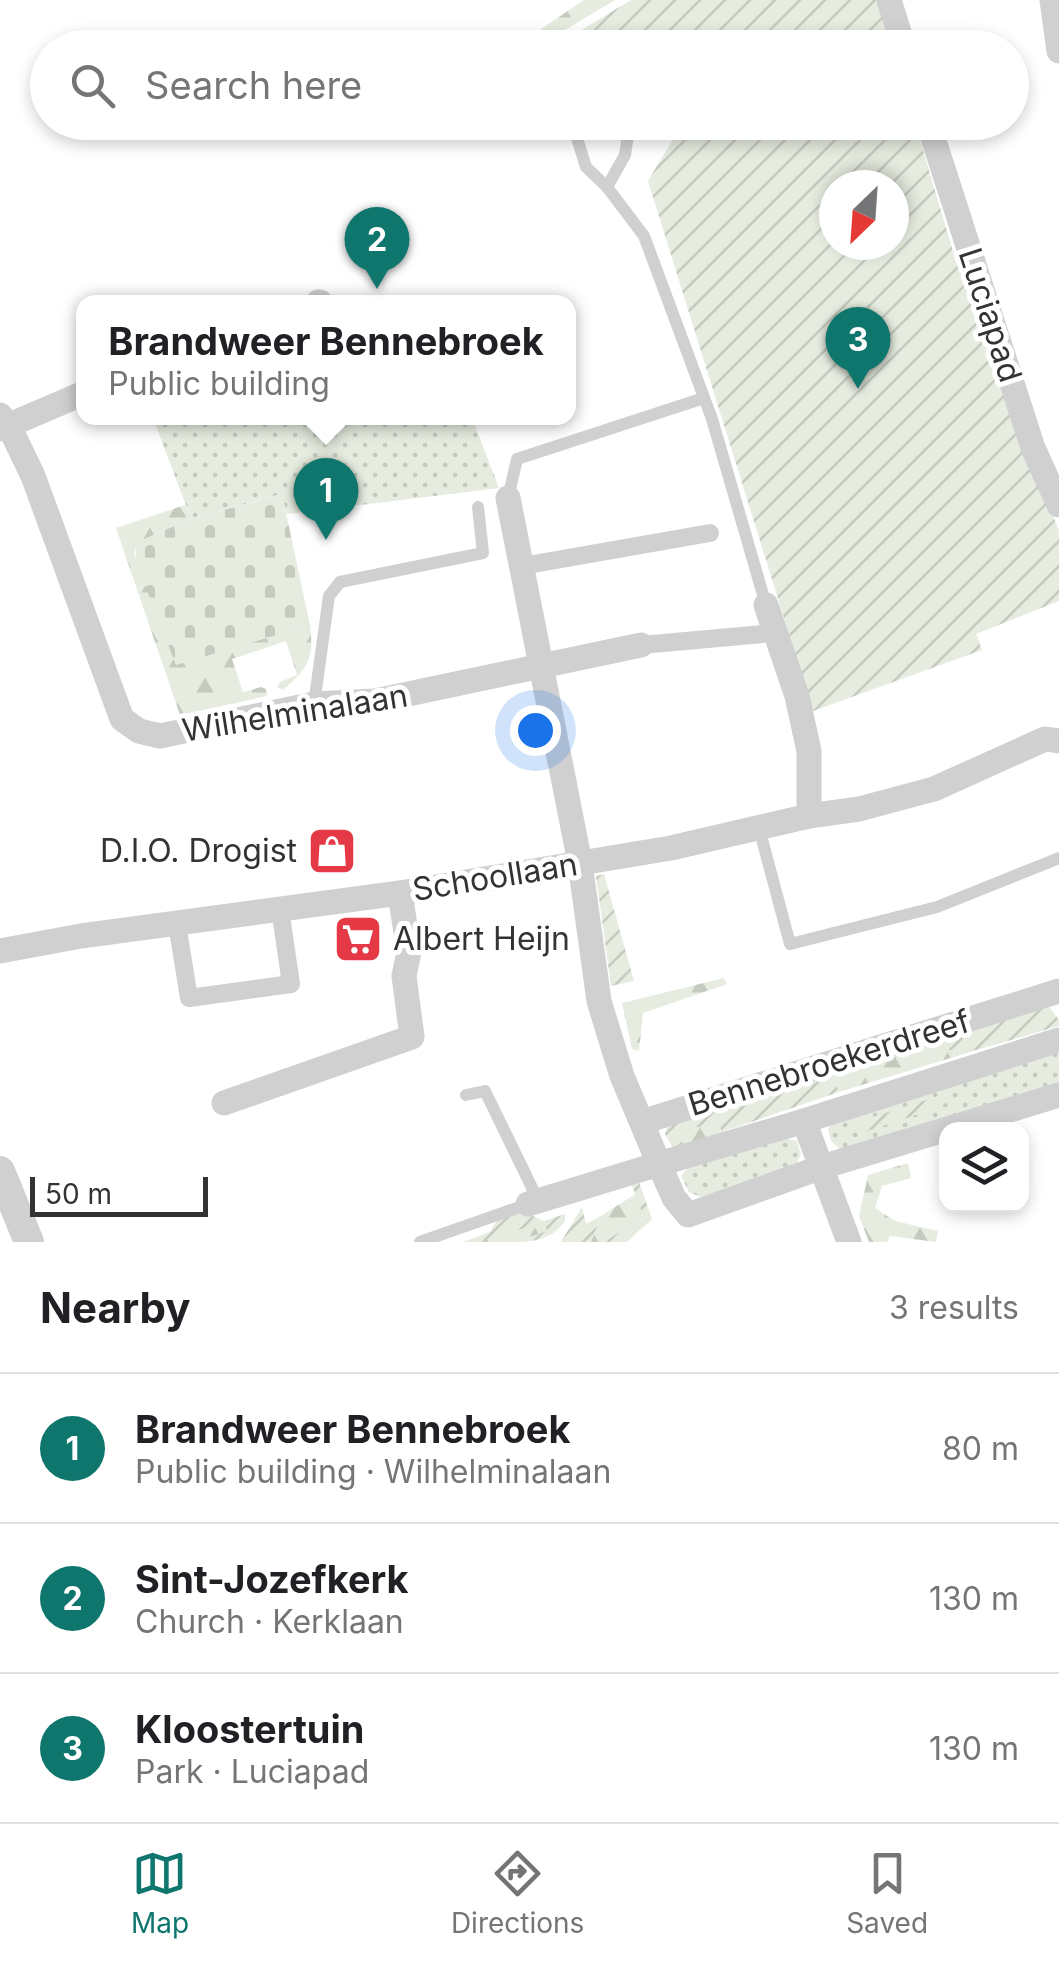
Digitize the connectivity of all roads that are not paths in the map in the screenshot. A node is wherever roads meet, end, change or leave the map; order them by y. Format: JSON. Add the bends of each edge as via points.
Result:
{"nodes":[{"id":1,"x":888,"y":0,"type":"edge"},
{"id":2,"x":1052,"y":0,"type":"edge"},
{"id":3,"x":898,"y":30,"type":"edge"},
{"id":4,"x":1059,"y":52,"type":"edge"},
{"id":5,"x":578,"y":140,"type":"edge"},
{"id":6,"x":627,"y":140,"type":"edge"},
{"id":7,"x":934,"y":140,"type":"edge"},
{"id":8,"x":607,"y":187,"type":"junction"},
{"id":9,"x":76,"y":396,"type":"edge"},
{"id":10,"x":704,"y":398,"type":"junction"},
{"id":11,"x":3,"y":423,"type":"edge"},
{"id":12,"x":508,"y":498,"type":"joint"},
{"id":13,"x":1059,"y":505,"type":"edge"},
{"id":14,"x":478,"y":508,"type":"dead end"},
{"id":15,"x":710,"y":533,"type":"dead end"},
{"id":16,"x":522,"y":566,"type":"junction"},
{"id":17,"x":766,"y":605,"type":"joint"},
{"id":18,"x":764,"y":634,"type":"dead end"},
{"id":19,"x":641,"y":645,"type":"joint"},
{"id":20,"x":544,"y":667,"type":"junction"},
{"id":21,"x":314,"y":704,"type":"junction"},
{"id":22,"x":1056,"y":747,"type":"edge"},
{"id":23,"x":809,"y":816,"type":"junction"},
{"id":24,"x":760,"y":828,"type":"junction"},
{"id":25,"x":1059,"y":858,"type":"edge"},
{"id":26,"x":580,"y":864,"type":"junction"},
{"id":27,"x":400,"y":893,"type":"junction"},
{"id":28,"x":280,"y":909,"type":"junction"},
{"id":29,"x":178,"y":924,"type":"junction"},
{"id":30,"x":0,"y":951,"type":"edge"},
{"id":31,"x":1059,"y":990,"type":"edge"},
{"id":32,"x":1059,"y":1040,"type":"edge"},
{"id":33,"x":466,"y":1094,"type":"dead end"},
{"id":34,"x":1059,"y":1095,"type":"edge"},
{"id":35,"x":224,"y":1103,"type":"dead end"},
{"id":36,"x":804,"y":1121,"type":"junction"},
{"id":37,"x":642,"y":1122,"type":"junction"},
{"id":38,"x":658,"y":1164,"type":"junction"},
{"id":39,"x":822,"y":1168,"type":"junction"},
{"id":40,"x":0,"y":1171,"type":"edge"},
{"id":41,"x":533,"y":1202,"type":"junction"},
{"id":42,"x":29,"y":1242,"type":"edge"},
{"id":43,"x":420,"y":1242,"type":"edge"},
{"id":44,"x":849,"y":1242,"type":"edge"}],
"edges":[{"from":1,"to":3,"type":"street"},
{"from":2,"to":4,"type":"street"},
{"from":5,"to":8,"type":"lane","via":[[586,167]]},
{"from":6,"to":8,"type":"lane"},
{"from":7,"to":13,"type":"street","name":"Luciapad","via":[[1032,448]]},
{"from":8,"to":10,"type":"lane","via":[[644,236]]},
{"from":9,"to":11,"type":"street"},
{"from":10,"to":12,"type":"lane","via":[[517,460]]},
{"from":10,"to":17,"type":"lane"},
{"from":11,"to":21,"type":"street","name":"Wilhelminalaan","via":[[33,476],[122,719],[160,736]]},
{"from":12,"to":16,"type":"street"},
{"from":14,"to":21,"type":"lane","via":[[484,553],[340,582],[329,596]]},
{"from":15,"to":16,"type":"street"},
{"from":16,"to":20,"type":"street"},
{"from":17,"to":23,"type":"street","via":[[809,751]]},
{"from":18,"to":19,"type":"street","name":"Wilhelminalaan"},
{"from":19,"to":20,"type":"street","name":"Wilhelminalaan"},
{"from":20,"to":21,"type":"street","name":"Wilhelminalaan","via":[[375,701]]},
{"from":20,"to":26,"type":"street"},
{"from":22,"to":23,"type":"street","name":"Schoollaan","via":[[1044,738],[934,788]]},
{"from":23,"to":24,"type":"street","name":"Schoollaan"},
{"from":24,"to":25,"type":"lane","via":[[790,944],[937,907]]},
{"from":24,"to":26,"type":"street","name":"Schoollaan"},
{"from":26,"to":27,"type":"street","name":"Schoollaan"},
{"from":26,"to":37,"type":"street","via":[[600,1000]]},
{"from":27,"to":28,"type":"street","name":"Schoollaan"},
{"from":27,"to":35,"type":"street","via":[[412,1037]]},
{"from":28,"to":29,"type":"street","name":"Schoollaan"},
{"from":28,"to":29,"type":"street","via":[[290,984],[190,998]]},
{"from":29,"to":30,"type":"street","name":"Schoollaan"},
{"from":31,"to":37,"type":"street","name":"Bennebroekerdreef"},
{"from":32,"to":36,"type":"street","name":"Bennebroekerdreef"},
{"from":33,"to":41,"type":"lane","via":[[484,1091]]},
{"from":34,"to":39,"type":"street","name":"Bennebroekerdreef"},
{"from":36,"to":38,"type":"street","name":"Bennebroekerdreef"},
{"from":36,"to":39,"type":"street","name":"Bennebroekerdreef"},
{"from":37,"to":38,"type":"street","name":"Bennebroekerdreef"},
{"from":38,"to":39,"type":"street","name":"Bennebroekerdreef","via":[[688,1215]]},
{"from":38,"to":41,"type":"street","name":"Bennebroekerdreef"},
{"from":39,"to":44,"type":"street"},
{"from":40,"to":42,"type":"street"},
{"from":41,"to":43,"type":"lane"}]}
